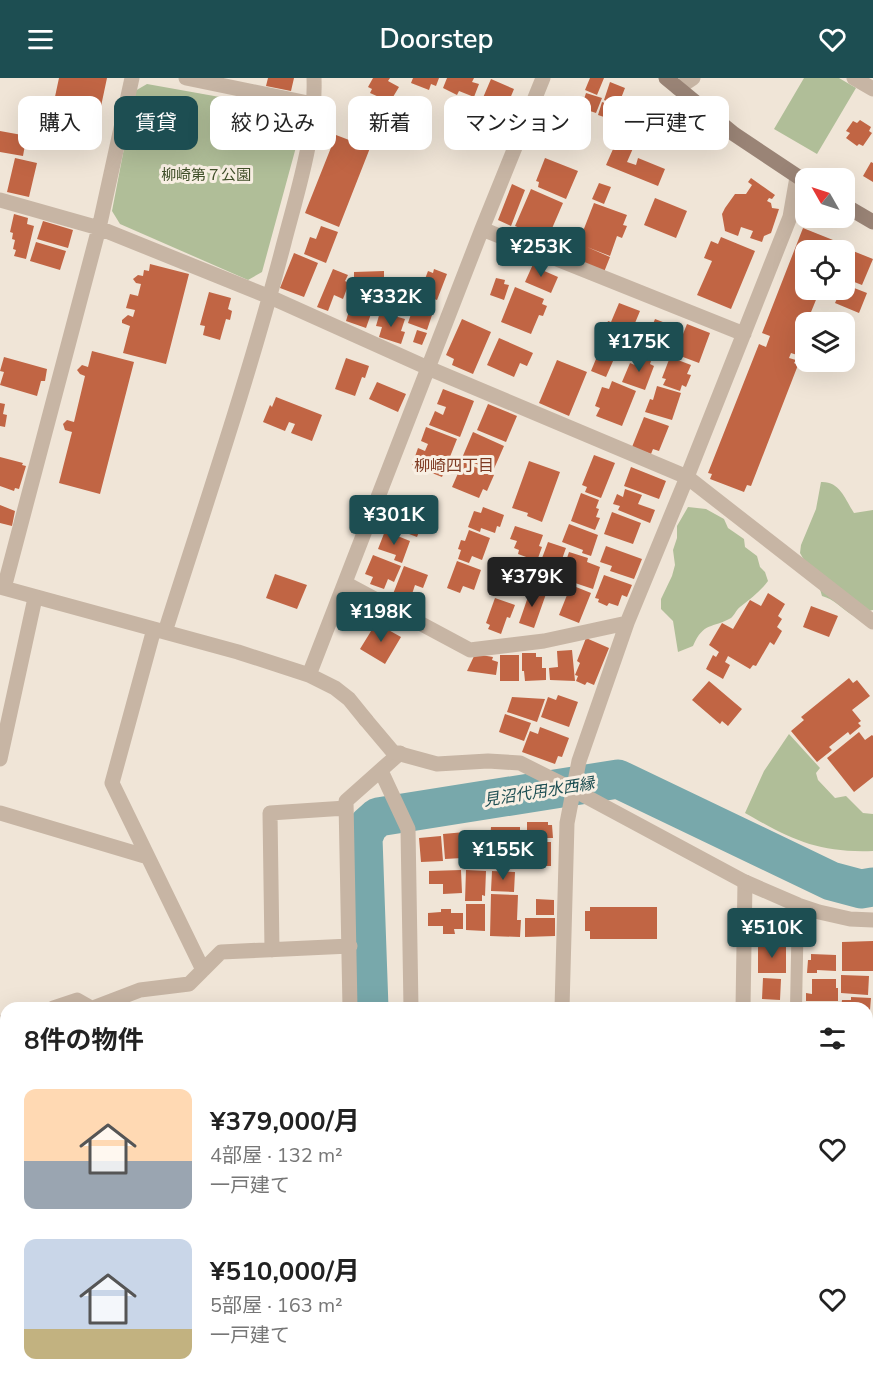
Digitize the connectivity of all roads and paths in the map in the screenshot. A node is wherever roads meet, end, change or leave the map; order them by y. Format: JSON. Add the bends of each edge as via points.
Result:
{"nodes":[{"id":1,"x":132,"y":78,"type":"edge"},
{"id":2,"x":186,"y":78,"type":"edge"},
{"id":3,"x":314,"y":78,"type":"edge"},
{"id":4,"x":543,"y":78,"type":"edge"},
{"id":5,"x":693,"y":78,"type":"edge"},
{"id":6,"x":854,"y":78,"type":"edge"},
{"id":7,"x":672,"y":83,"type":"edge"},
{"id":8,"x":873,"y":89,"type":"edge"},
{"id":9,"x":274,"y":96,"type":"edge"},
{"id":10,"x":313,"y":96,"type":"edge"},
{"id":11,"x":307,"y":150,"type":"edge"},
{"id":12,"x":795,"y":176,"type":"edge"},
{"id":13,"x":0,"y":200,"type":"edge"},
{"id":14,"x":795,"y":201,"type":"edge"},
{"id":15,"x":855,"y":211,"type":"edge"},
{"id":16,"x":873,"y":222,"type":"edge"},
{"id":17,"x":99,"y":228,"type":"junction"},
{"id":18,"x":482,"y":229,"type":"junction"},
{"id":19,"x":270,"y":297,"type":"junction"},
{"id":20,"x":744,"y":334,"type":"junction"},
{"id":21,"x":428,"y":368,"type":"junction"},
{"id":22,"x":687,"y":477,"type":"junction"},
{"id":23,"x":345,"y":582,"type":"junction"},
{"id":24,"x":2,"y":587,"type":"edge"},
{"id":25,"x":35,"y":598,"type":"junction"},
{"id":26,"x":873,"y":622,"type":"edge"},
{"id":27,"x":627,"y":623,"type":"junction"},
{"id":28,"x":160,"y":630,"type":"junction"},
{"id":29,"x":309,"y":675,"type":"junction"},
{"id":30,"x":400,"y":753,"type":"junction"},
{"id":31,"x":0,"y":759,"type":"edge"},
{"id":32,"x":381,"y":771,"type":"junction"},
{"id":33,"x":572,"y":789,"type":"junction"},
{"id":34,"x":346,"y":808,"type":"junction"},
{"id":35,"x":0,"y":813,"type":"edge"},
{"id":36,"x":148,"y":857,"type":"junction"},
{"id":37,"x":745,"y":882,"type":"junction"},
{"id":38,"x":798,"y":905,"type":"junction"},
{"id":39,"x":873,"y":920,"type":"edge"},
{"id":40,"x":350,"y":946,"type":"junction"},
{"id":41,"x":272,"y":950,"type":"junction"},
{"id":42,"x":203,"y":970,"type":"junction"},
{"id":43,"x":108,"y":1002,"type":"edge"},
{"id":44,"x":350,"y":1002,"type":"edge"},
{"id":45,"x":411,"y":1002,"type":"edge"},
{"id":46,"x":562,"y":1002,"type":"edge"},
{"id":47,"x":743,"y":1002,"type":"edge"},
{"id":48,"x":796,"y":1002,"type":"edge"}],
"edges":[{"from":1,"to":17,"type":"street"},
{"from":2,"to":9,"type":"street"},
{"from":3,"to":10,"type":"street"},
{"from":4,"to":18,"type":"street"},
{"from":5,"to":7,"type":"street"},
{"from":6,"to":8,"type":"street"},
{"from":7,"to":12,"type":"main road","via":[[734,134]]},
{"from":11,"to":19,"type":"street"},
{"from":13,"to":17,"type":"street"},
{"from":14,"to":20,"type":"street"},
{"from":15,"to":16,"type":"main road"},
{"from":17,"to":19,"type":"street"},
{"from":17,"to":24,"type":"street"},
{"from":18,"to":20,"type":"street"},
{"from":18,"to":21,"type":"street"},
{"from":19,"to":21,"type":"street"},
{"from":19,"to":28,"type":"street"},
{"from":20,"to":22,"type":"street"},
{"from":21,"to":22,"type":"street"},
{"from":21,"to":23,"type":"street"},
{"from":22,"to":26,"type":"street"},
{"from":22,"to":27,"type":"street"},
{"from":23,"to":27,"type":"street","via":[[470,650],[544,641]]},
{"from":23,"to":29,"type":"street"},
{"from":24,"to":25,"type":"street"},
{"from":25,"to":28,"type":"street"},
{"from":25,"to":31,"type":"street"},
{"from":27,"to":33,"type":"street"},
{"from":28,"to":29,"type":"street"},
{"from":28,"to":36,"type":"street","via":[[112,783]]},
{"from":29,"to":30,"type":"street","via":[[349,699],[393,752]]},
{"from":30,"to":32,"type":"street"},
{"from":30,"to":33,"type":"street","via":[[437,764],[520,763]]},
{"from":32,"to":34,"type":"street","via":[[346,801]]},
{"from":32,"to":45,"type":"street","via":[[408,830]]},
{"from":33,"to":37,"type":"street"},
{"from":33,"to":46,"type":"street","via":[[567,823]]},
{"from":34,"to":40,"type":"street"},
{"from":34,"to":41,"type":"street","via":[[270,813]]},
{"from":35,"to":36,"type":"street"},
{"from":36,"to":42,"type":"street"},
{"from":37,"to":38,"type":"street"},
{"from":37,"to":47,"type":"street"},
{"from":38,"to":39,"type":"street","via":[[850,919]]},
{"from":38,"to":48,"type":"lane"},
{"from":40,"to":41,"type":"street"},
{"from":40,"to":44,"type":"street"},
{"from":41,"to":42,"type":"street","via":[[221,952]]},
{"from":42,"to":43,"type":"street","via":[[189,984],[140,990]]}]}
